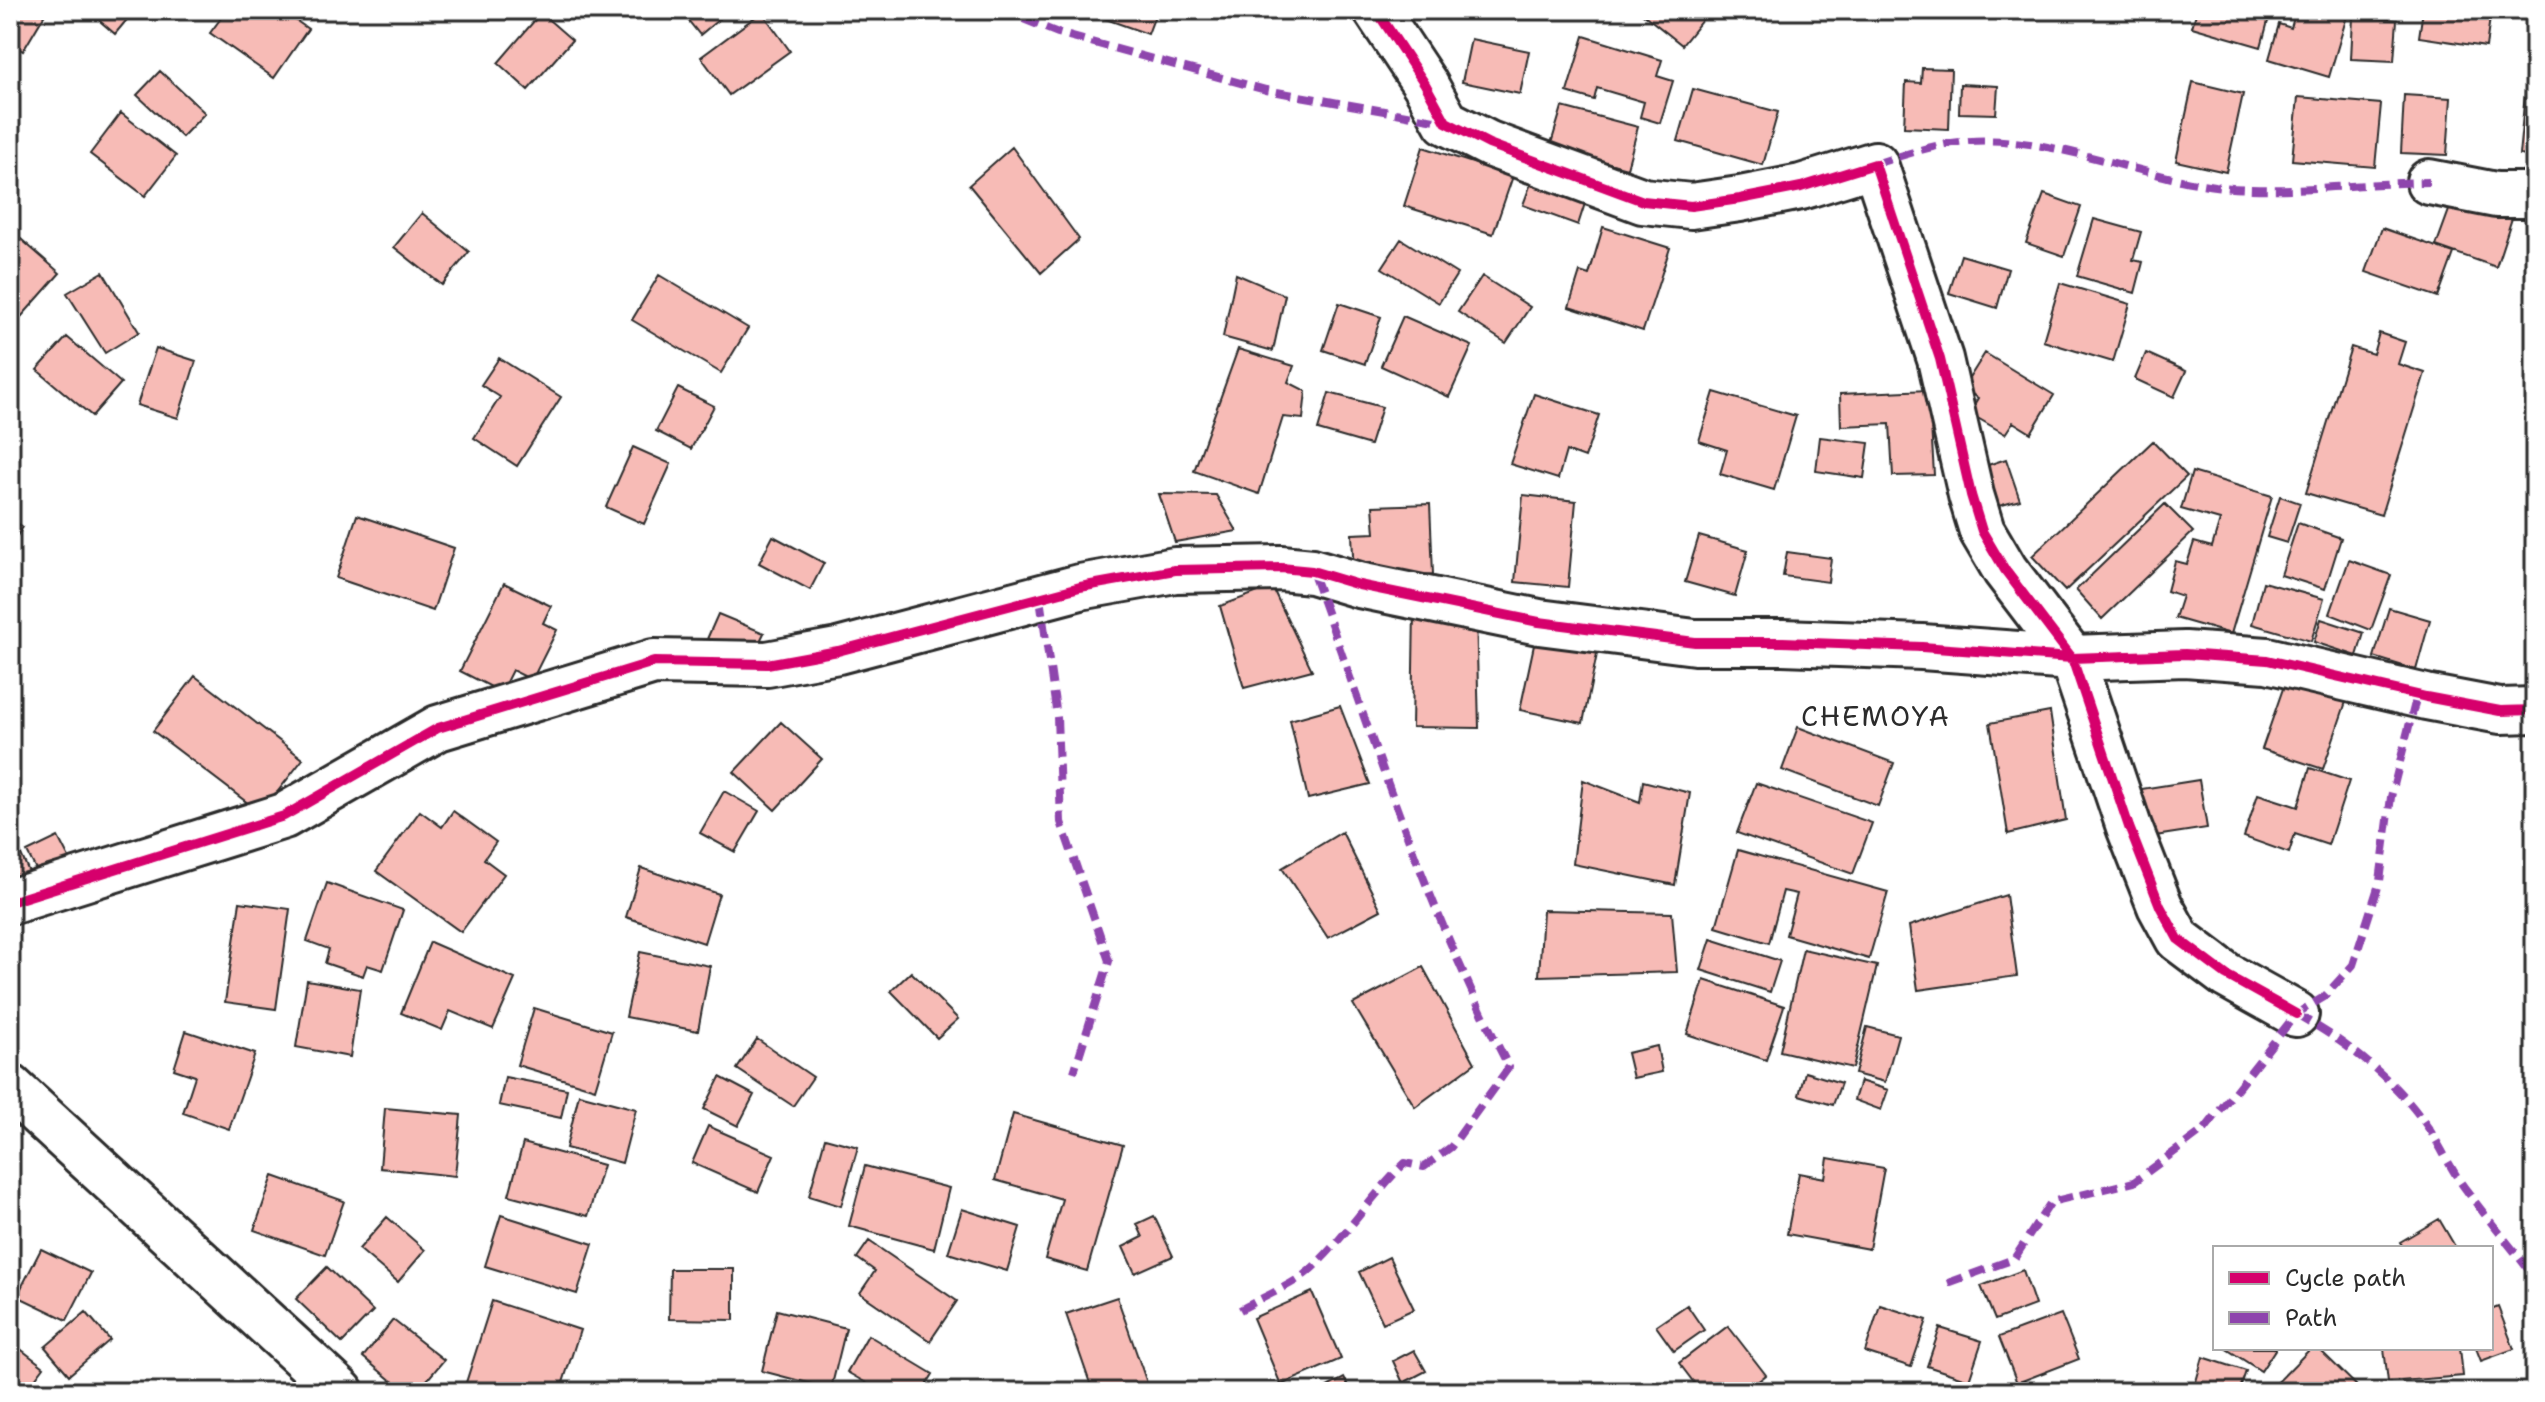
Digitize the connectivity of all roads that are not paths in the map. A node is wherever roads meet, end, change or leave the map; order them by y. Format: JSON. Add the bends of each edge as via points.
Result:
{"nodes":[{"id":1,"x":1376,"y":10,"type":"edge"},
{"id":2,"x":2429,"y":182,"type":"dead end"},
{"id":3,"x":2535,"y":195,"type":"edge"},
{"id":4,"x":2072,"y":658,"type":"junction"},
{"id":5,"x":2535,"y":710,"type":"edge"},
{"id":6,"x":10,"y":902,"type":"edge"},
{"id":7,"x":2296,"y":1014,"type":"dead end"},
{"id":8,"x":10,"y":1087,"type":"edge"},
{"id":9,"x":341,"y":1392,"type":"edge"}],
"edges":[{"from":1,"to":4,"type":"street","via":[[1446,122],[1489,144],[1643,201],[1691,206],[1740,199],[1875,164],[1940,359],[1982,531]]},
{"from":2,"to":3,"type":"street","via":[[2496,195]]},
{"from":4,"to":5,"type":"street","via":[[2185,654],[2267,660],[2500,711]]},
{"from":4,"to":6,"type":"street","via":[[1922,647],[1695,642],[1539,622],[1312,571],[1175,570],[1080,587],[853,647],[767,664],[654,662],[438,728],[284,816]]},
{"from":4,"to":7,"type":"street","via":[[2129,827],[2178,939],[2226,975]]},
{"from":8,"to":9,"type":"street"}]}
